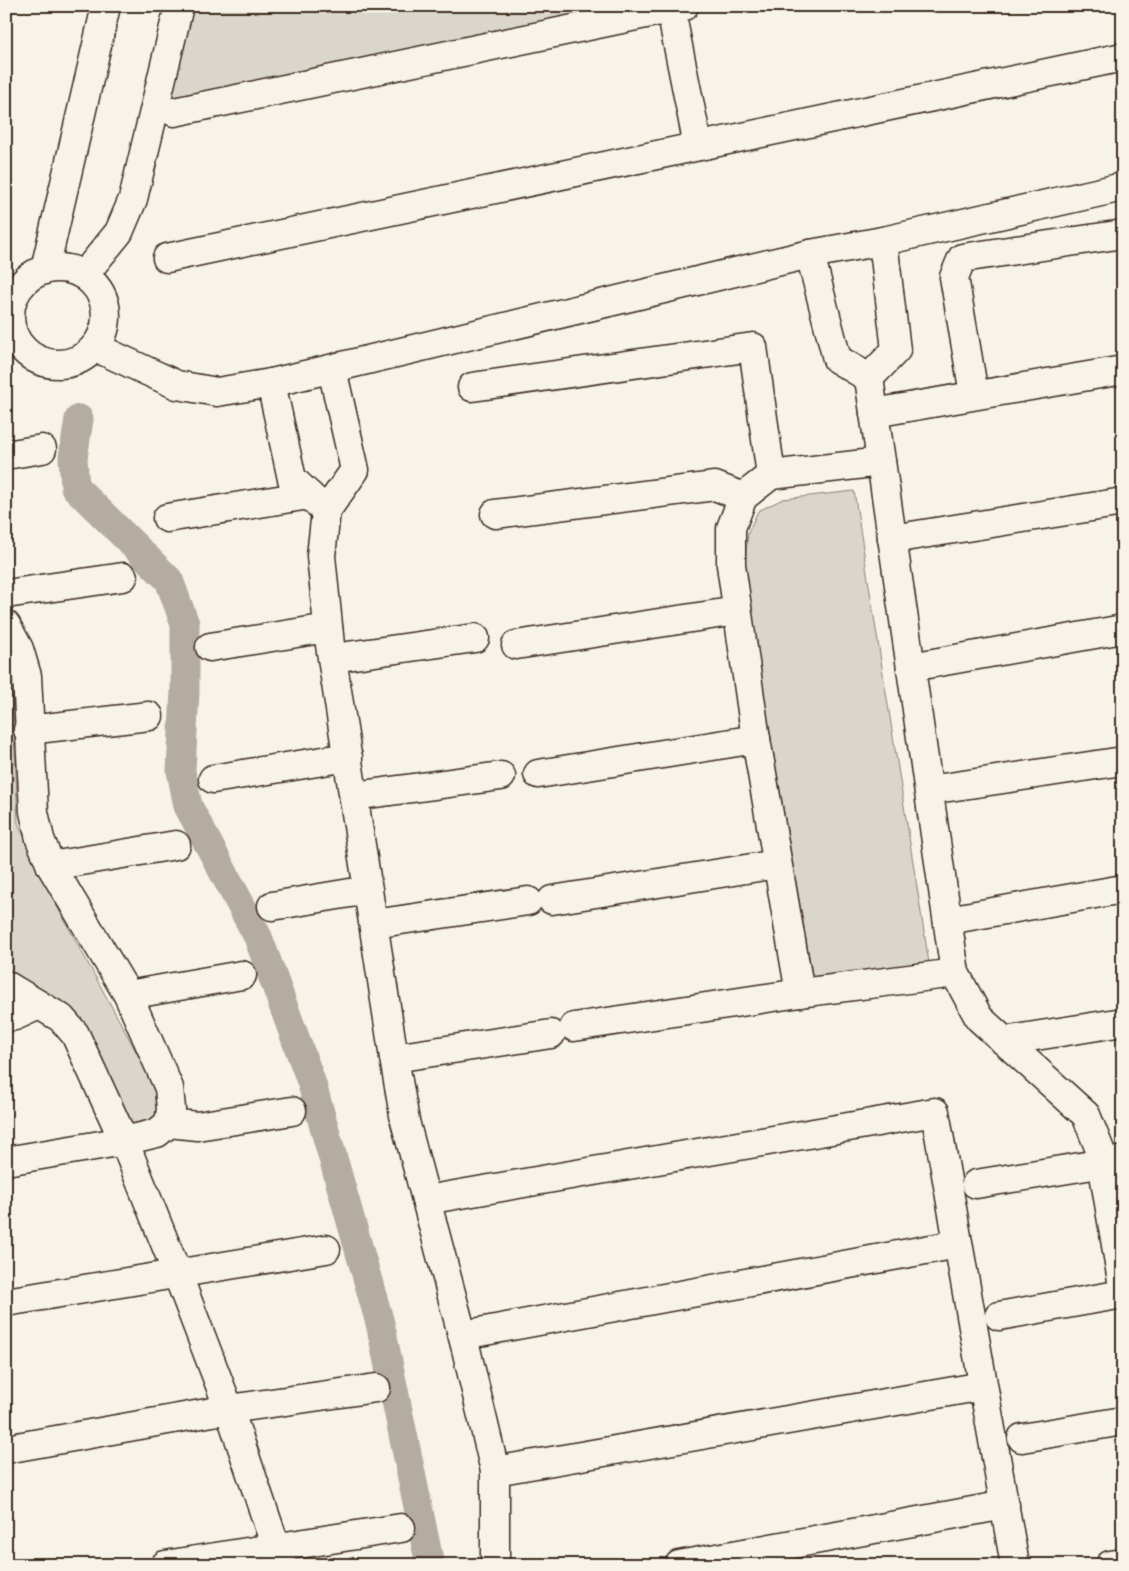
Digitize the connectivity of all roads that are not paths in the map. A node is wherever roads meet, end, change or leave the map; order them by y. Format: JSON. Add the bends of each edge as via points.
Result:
{"nodes":[{"id":1,"x":106,"y":6,"type":"edge"},
{"id":2,"x":179,"y":6,"type":"edge"},
{"id":3,"x":675,"y":7,"type":"edge"},
{"id":4,"x":1123,"y":57,"type":"edge"},
{"id":5,"x":174,"y":112,"type":"dead end"},
{"id":6,"x":698,"y":146,"type":"junction"},
{"id":7,"x":1123,"y":187,"type":"edge"},
{"id":8,"x":1123,"y":234,"type":"edge"},
{"id":9,"x":883,"y":241,"type":"junction"},
{"id":10,"x":810,"y":254,"type":"junction"},
{"id":11,"x":167,"y":258,"type":"dead end"},
{"id":12,"x":45,"y":269,"type":"junction"},
{"id":13,"x":84,"y":276,"type":"junction"},
{"id":14,"x":9,"y":331,"type":"edge"},
{"id":15,"x":95,"y":346,"type":"junction"},
{"id":16,"x":332,"y":369,"type":"junction"},
{"id":17,"x":1123,"y":370,"type":"edge"},
{"id":18,"x":869,"y":378,"type":"junction"},
{"id":19,"x":271,"y":383,"type":"junction"},
{"id":20,"x":472,"y":387,"type":"dead end"},
{"id":21,"x":974,"y":394,"type":"junction"},
{"id":22,"x":874,"y":413,"type":"junction"},
{"id":23,"x":42,"y":449,"type":"dead end"},
{"id":24,"x":6,"y":455,"type":"edge"},
{"id":25,"x":881,"y":462,"type":"junction"},
{"id":26,"x":771,"y":475,"type":"junction"},
{"id":27,"x":742,"y":496,"type":"junction"},
{"id":28,"x":1123,"y":502,"type":"edge"},
{"id":29,"x":318,"y":503,"type":"junction"},
{"id":30,"x":495,"y":514,"type":"dead end"},
{"id":31,"x":168,"y":518,"type":"dead end"},
{"id":32,"x":892,"y":539,"type":"junction"},
{"id":33,"x":124,"y":577,"type":"dead end"},
{"id":34,"x":6,"y":594,"type":"edge"},
{"id":35,"x":737,"y":611,"type":"junction"},
{"id":36,"x":6,"y":624,"type":"edge"},
{"id":37,"x":328,"y":628,"type":"junction"},
{"id":38,"x":1123,"y":629,"type":"edge"},
{"id":39,"x":475,"y":638,"type":"dead end"},
{"id":40,"x":516,"y":645,"type":"dead end"},
{"id":41,"x":210,"y":647,"type":"dead end"},
{"id":42,"x":332,"y":658,"type":"junction"},
{"id":43,"x":911,"y":667,"type":"junction"},
{"id":44,"x":149,"y":716,"type":"dead end"},
{"id":45,"x":28,"y":730,"type":"junction"},
{"id":46,"x":756,"y":739,"type":"junction"},
{"id":47,"x":348,"y":756,"type":"junction"},
{"id":48,"x":1123,"y":761,"type":"edge"},
{"id":49,"x":538,"y":774,"type":"dead end"},
{"id":50,"x":501,"y":776,"type":"dead end"},
{"id":51,"x":213,"y":779,"type":"dead end"},
{"id":52,"x":929,"y":790,"type":"junction"},
{"id":53,"x":354,"y":796,"type":"junction"},
{"id":54,"x":176,"y":845,"type":"dead end"},
{"id":55,"x":777,"y":864,"type":"junction"},
{"id":56,"x":51,"y":866,"type":"junction"},
{"id":57,"x":368,"y":890,"type":"junction"},
{"id":58,"x":1123,"y":890,"type":"edge"},
{"id":59,"x":272,"y":906,"type":"dead end"},
{"id":60,"x":948,"y":920,"type":"junction"},
{"id":61,"x":374,"y":924,"type":"junction"},
{"id":62,"x":955,"y":972,"type":"junction"},
{"id":63,"x":242,"y":975,"type":"dead end"},
{"id":64,"x":6,"y":985,"type":"edge"},
{"id":65,"x":800,"y":993,"type":"junction"},
{"id":66,"x":128,"y":994,"type":"junction"},
{"id":67,"x":39,"y":1005,"type":"junction"},
{"id":68,"x":6,"y":1017,"type":"edge"},
{"id":69,"x":1123,"y":1022,"type":"edge"},
{"id":70,"x":1004,"y":1041,"type":"junction"},
{"id":71,"x":394,"y":1058,"type":"junction"},
{"id":72,"x":292,"y":1111,"type":"dead end"},
{"id":73,"x":169,"y":1123,"type":"junction"},
{"id":74,"x":124,"y":1141,"type":"junction"},
{"id":75,"x":6,"y":1161,"type":"edge"},
{"id":76,"x":1112,"y":1162,"type":"edge"},
{"id":77,"x":976,"y":1184,"type":"dead end"},
{"id":78,"x":426,"y":1200,"type":"junction"},
{"id":79,"x":958,"y":1244,"type":"junction"},
{"id":80,"x":326,"y":1249,"type":"dead end"},
{"id":81,"x":177,"y":1273,"type":"junction"},
{"id":82,"x":1123,"y":1287,"type":"edge"},
{"id":83,"x":1123,"y":1294,"type":"edge"},
{"id":84,"x":6,"y":1302,"type":"edge"},
{"id":85,"x":999,"y":1316,"type":"dead end"},
{"id":86,"x":463,"y":1335,"type":"junction"},
{"id":87,"x":984,"y":1386,"type":"junction"},
{"id":88,"x":376,"y":1388,"type":"dead end"},
{"id":89,"x":229,"y":1409,"type":"junction"},
{"id":90,"x":1123,"y":1421,"type":"edge"},
{"id":91,"x":1022,"y":1438,"type":"dead end"},
{"id":92,"x":6,"y":1449,"type":"edge"},
{"id":93,"x":495,"y":1471,"type":"junction"},
{"id":94,"x":1004,"y":1506,"type":"junction"},
{"id":95,"x":401,"y":1528,"type":"dead end"},
{"id":96,"x":279,"y":1556,"type":"edge"},
{"id":97,"x":1123,"y":1562,"type":"edge"},
{"id":98,"x":165,"y":1565,"type":"edge"},
{"id":99,"x":495,"y":1565,"type":"edge"},
{"id":100,"x":679,"y":1565,"type":"edge"},
{"id":101,"x":1015,"y":1565,"type":"edge"},
{"id":102,"x":1110,"y":1565,"type":"edge"}],
"edges":[{"from":1,"to":12,"type":"street"},
{"from":2,"to":13,"type":"street","via":[[133,199],[120,232]]},
{"from":3,"to":5,"type":"street"},
{"from":3,"to":6,"type":"street"},
{"from":4,"to":6,"type":"street"},
{"from":6,"to":11,"type":"street"},
{"from":7,"to":9,"type":"street"},
{"from":8,"to":21,"type":"street","via":[[962,258],[954,277]]},
{"from":9,"to":10,"type":"street"},
{"from":9,"to":18,"type":"street","via":[[896,350]]},
{"from":10,"to":16,"type":"street"},
{"from":10,"to":18,"type":"street","via":[[837,359]]},
{"from":12,"to":13,"type":"street","via":[[58,268]]},
{"from":12,"to":14,"type":"street","via":[[19,286],[12,299]]},
{"from":13,"to":15,"type":"street","via":[[98,290],[106,308],[104,329]]},
{"from":14,"to":15,"type":"street","via":[[28,354],[55,364],[70,363],[84,357]]},
{"from":15,"to":19,"type":"street","via":[[177,385],[217,392]]},
{"from":16,"to":19,"type":"street"},
{"from":16,"to":29,"type":"street","via":[[355,470]]},
{"from":17,"to":21,"type":"street"},
{"from":18,"to":22,"type":"street"},
{"from":19,"to":29,"type":"street","via":[[292,479]]},
{"from":20,"to":26,"type":"street","via":[[753,346]]},
{"from":21,"to":22,"type":"street"},
{"from":22,"to":25,"type":"street"},
{"from":23,"to":24,"type":"street"},
{"from":25,"to":26,"type":"street"},
{"from":25,"to":32,"type":"street"},
{"from":26,"to":27,"type":"street"},
{"from":27,"to":30,"type":"street","via":[[715,486]]},
{"from":27,"to":35,"type":"street","via":[[731,528],[731,565]]},
{"from":28,"to":32,"type":"street"},
{"from":29,"to":31,"type":"street"},
{"from":29,"to":37,"type":"street"},
{"from":32,"to":43,"type":"street"},
{"from":33,"to":34,"type":"street"},
{"from":35,"to":40,"type":"street"},
{"from":35,"to":46,"type":"street"},
{"from":36,"to":45,"type":"street","via":[[27,676]]},
{"from":37,"to":41,"type":"street"},
{"from":37,"to":42,"type":"street"},
{"from":38,"to":43,"type":"street"},
{"from":39,"to":42,"type":"street"},
{"from":42,"to":47,"type":"street"},
{"from":43,"to":52,"type":"street"},
{"from":44,"to":45,"type":"street"},
{"from":45,"to":56,"type":"street","via":[[34,812]]},
{"from":46,"to":49,"type":"street"},
{"from":46,"to":55,"type":"street"},
{"from":47,"to":51,"type":"street"},
{"from":47,"to":53,"type":"street"},
{"from":48,"to":52,"type":"street"},
{"from":50,"to":53,"type":"street"},
{"from":52,"to":60,"type":"street"},
{"from":53,"to":57,"type":"street"},
{"from":54,"to":56,"type":"street"},
{"from":55,"to":61,"type":"street"},
{"from":55,"to":65,"type":"street"},
{"from":56,"to":66,"type":"street"},
{"from":57,"to":59,"type":"street"},
{"from":57,"to":61,"type":"street"},
{"from":58,"to":60,"type":"street"},
{"from":60,"to":62,"type":"street"},
{"from":61,"to":71,"type":"street"},
{"from":62,"to":65,"type":"street"},
{"from":62,"to":70,"type":"street","via":[[979,1018]]},
{"from":63,"to":66,"type":"street"},
{"from":64,"to":67,"type":"street"},
{"from":65,"to":71,"type":"street"},
{"from":66,"to":73,"type":"street","via":[[169,1088],[172,1109]]},
{"from":67,"to":68,"type":"street"},
{"from":67,"to":74,"type":"street","via":[[61,1018],[75,1034]]},
{"from":69,"to":70,"type":"street"},
{"from":70,"to":76,"type":"street","via":[[1086,1115],[1100,1150]]},
{"from":71,"to":78,"type":"street","via":[[405,1121]]},
{"from":72,"to":73,"type":"street","via":[[198,1126]]},
{"from":73,"to":74,"type":"street","via":[[157,1133]]},
{"from":74,"to":75,"type":"street"},
{"from":74,"to":81,"type":"street"},
{"from":76,"to":77,"type":"street"},
{"from":76,"to":82,"type":"street"},
{"from":78,"to":79,"type":"street","via":[[935,1112]]},
{"from":78,"to":86,"type":"street"},
{"from":79,"to":86,"type":"street"},
{"from":79,"to":87,"type":"street"},
{"from":80,"to":81,"type":"street"},
{"from":81,"to":84,"type":"street"},
{"from":81,"to":89,"type":"street"},
{"from":83,"to":85,"type":"street"},
{"from":86,"to":93,"type":"street"},
{"from":87,"to":93,"type":"street"},
{"from":87,"to":94,"type":"street"},
{"from":88,"to":89,"type":"street"},
{"from":89,"to":92,"type":"street"},
{"from":89,"to":96,"type":"street"},
{"from":90,"to":91,"type":"street"},
{"from":93,"to":99,"type":"street"},
{"from":94,"to":100,"type":"street"},
{"from":94,"to":101,"type":"street"},
{"from":95,"to":96,"type":"street"},
{"from":96,"to":98,"type":"street"},
{"from":97,"to":102,"type":"street"}]}
